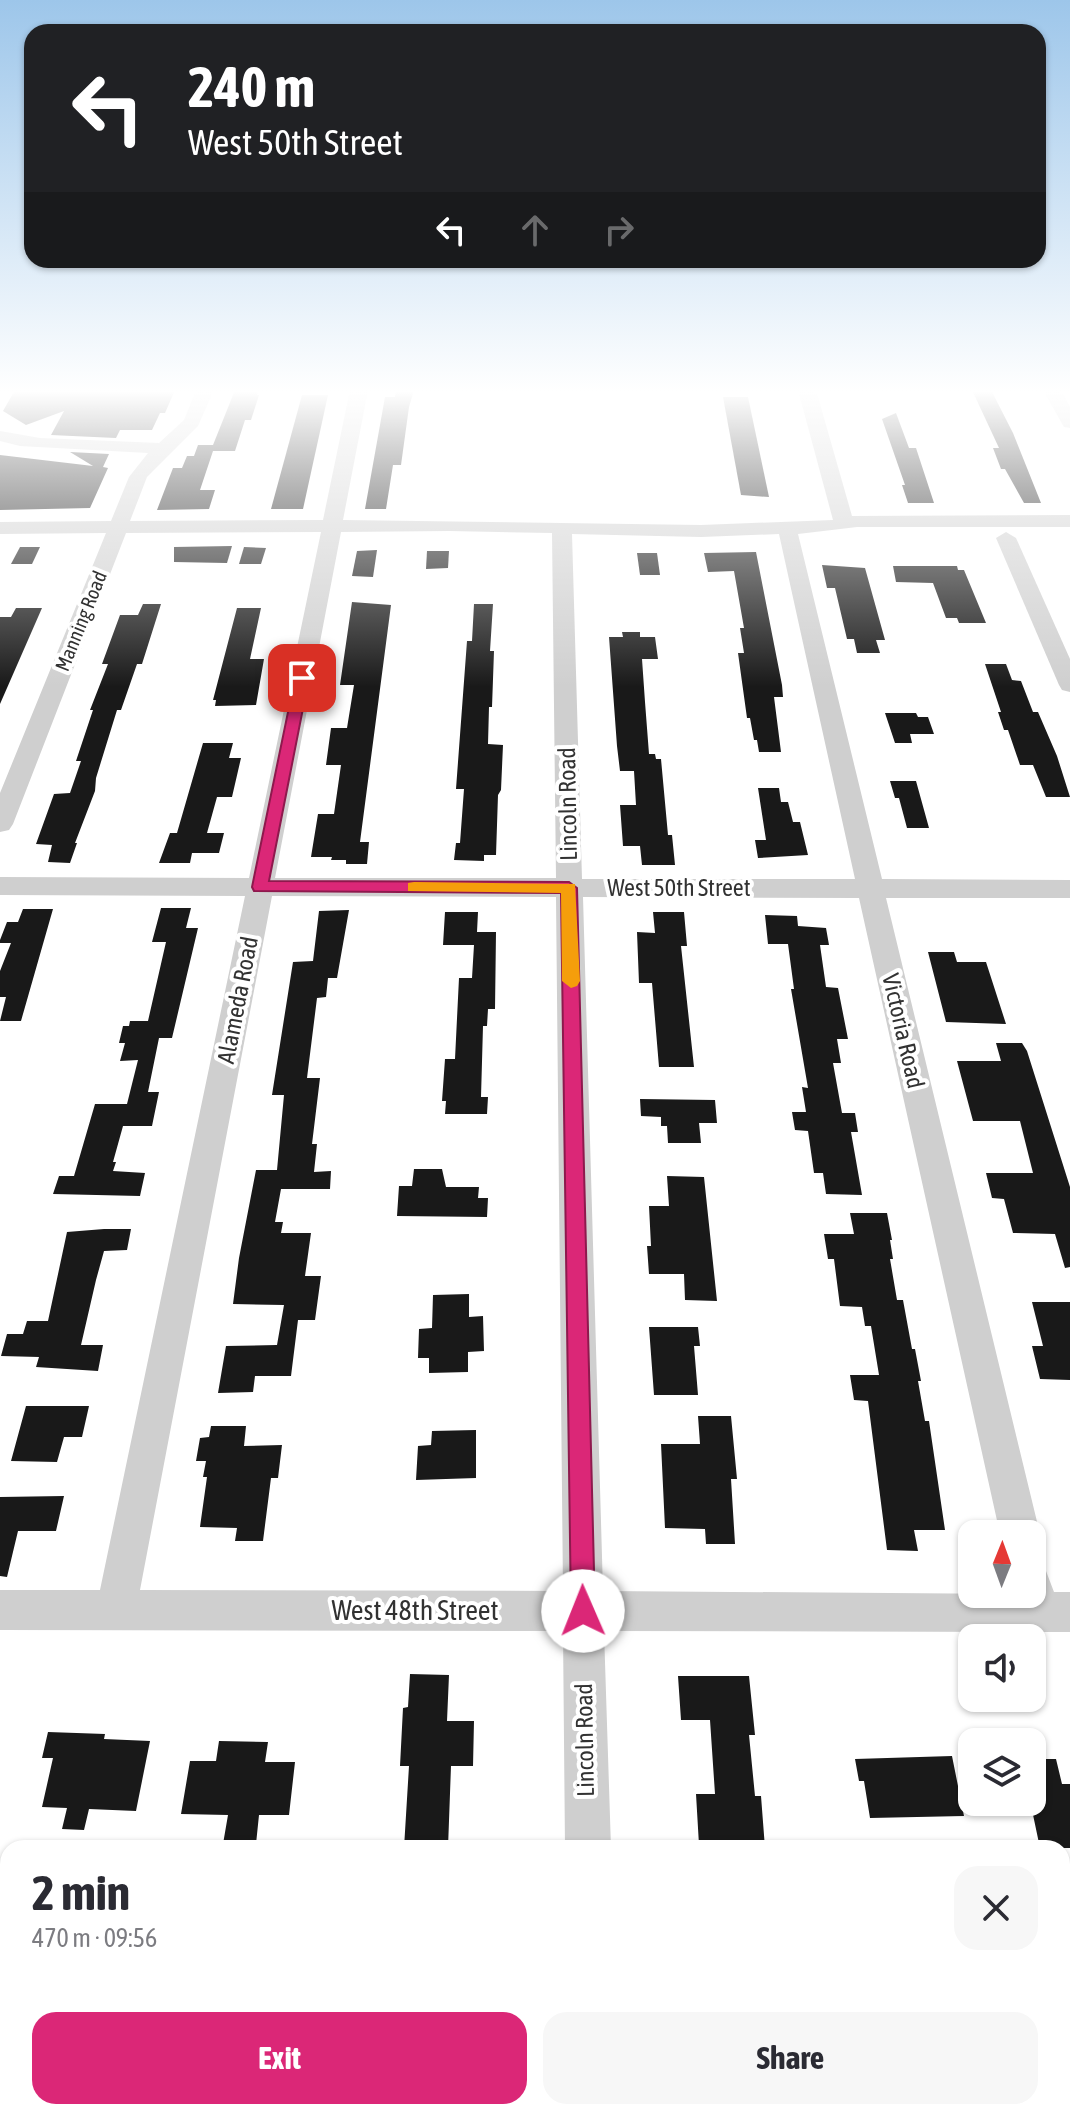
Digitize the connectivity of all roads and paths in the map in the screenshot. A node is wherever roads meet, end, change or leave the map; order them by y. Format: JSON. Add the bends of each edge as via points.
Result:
{"nodes":[{"id":1,"x":134,"y":489,"type":"edge"},
{"id":2,"x":340,"y":489,"type":"edge"},
{"id":3,"x":828,"y":489,"type":"edge"},
{"id":4,"x":1070,"y":521,"type":"edge"},
{"id":5,"x":835,"y":525,"type":"junction"},
{"id":6,"x":0,"y":528,"type":"edge"},
{"id":7,"x":118,"y":528,"type":"junction"},
{"id":8,"x":332,"y":528,"type":"junction"},
{"id":9,"x":787,"y":528,"type":"junction"},
{"id":10,"x":562,"y":529,"type":"junction"},
{"id":11,"x":1070,"y":533,"type":"edge"},
{"id":12,"x":1006,"y":538,"type":"dead end"},
{"id":13,"x":1070,"y":684,"type":"edge"},
{"id":14,"x":0,"y":824,"type":"edge"},
{"id":15,"x":0,"y":886,"type":"edge"},
{"id":16,"x":260,"y":887,"type":"junction"},
{"id":17,"x":569,"y":888,"type":"junction"},
{"id":18,"x":870,"y":889,"type":"junction"},
{"id":19,"x":1070,"y":889,"type":"edge"},
{"id":20,"x":1017,"y":1520,"type":"edge"},
{"id":21,"x":1047,"y":1603,"type":"edge"},
{"id":22,"x":0,"y":1610,"type":"edge"},
{"id":23,"x":116,"y":1610,"type":"junction"},
{"id":24,"x":583,"y":1611,"type":"junction"},
{"id":25,"x":588,"y":1840,"type":"edge"}],
"edges":[{"from":1,"to":7,"type":"street","name":"Manning Road"},
{"from":2,"to":8,"type":"street","name":"Alameda Road"},
{"from":3,"to":5,"type":"street"},
{"from":4,"to":5,"type":"street"},
{"from":5,"to":9,"type":"street"},
{"from":5,"to":11,"type":"street","via":[[862,533]]},
{"from":6,"to":7,"type":"street"},
{"from":7,"to":8,"type":"street"},
{"from":7,"to":14,"type":"street","name":"Manning Road"},
{"from":8,"to":10,"type":"street"},
{"from":8,"to":16,"type":"street","name":"Alameda Road"},
{"from":9,"to":10,"type":"street"},
{"from":9,"to":18,"type":"street","name":"Victoria Road"},
{"from":10,"to":17,"type":"street","name":"Lincoln Road"},
{"from":12,"to":13,"type":"street"},
{"from":15,"to":16,"type":"street","name":"West 50th Street"},
{"from":16,"to":17,"type":"street","name":"West 50th Street"},
{"from":16,"to":23,"type":"street","name":"Alameda Road"},
{"from":17,"to":18,"type":"street","name":"West 50th Street"},
{"from":17,"to":24,"type":"street","name":"Lincoln Road"},
{"from":18,"to":19,"type":"street","name":"West 50th Street"},
{"from":18,"to":20,"type":"street","name":"Victoria Road"},
{"from":21,"to":24,"type":"street","name":"West 48th Street"},
{"from":22,"to":23,"type":"street","name":"West 48th Street"},
{"from":23,"to":24,"type":"street","name":"West 48th Street"},
{"from":24,"to":25,"type":"street","name":"Lincoln Road"}]}
